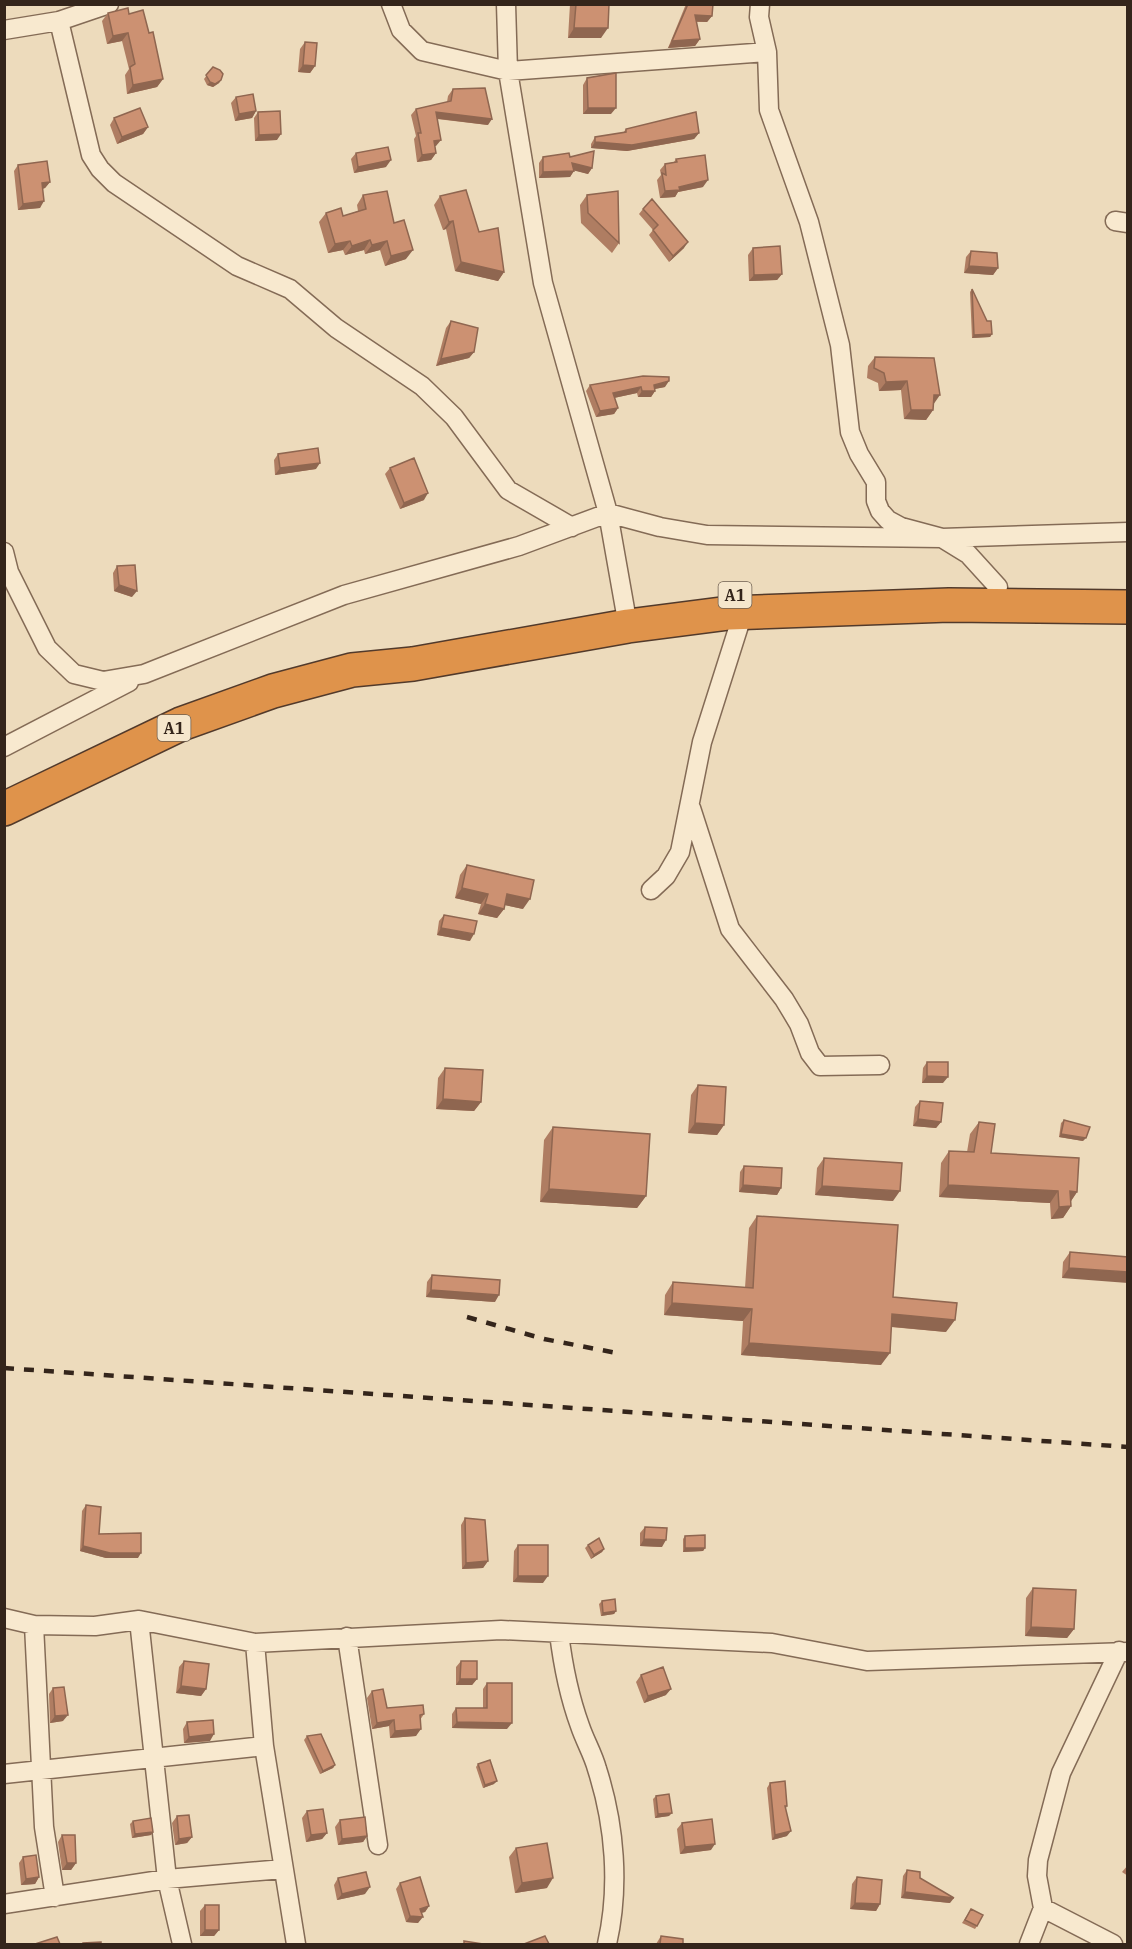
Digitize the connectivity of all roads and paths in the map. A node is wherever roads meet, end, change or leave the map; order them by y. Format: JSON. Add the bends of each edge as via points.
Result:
{"nodes":[{"id":1,"x":109,"y":4,"type":"edge"},
{"id":2,"x":391,"y":4,"type":"edge"},
{"id":3,"x":506,"y":4,"type":"edge"},
{"id":4,"x":760,"y":4,"type":"edge"},
{"id":5,"x":59,"y":21,"type":"junction"},
{"id":6,"x":4,"y":30,"type":"edge"},
{"id":7,"x":767,"y":52,"type":"junction"},
{"id":8,"x":508,"y":71,"type":"junction"},
{"id":9,"x":608,"y":513,"type":"junction"},
{"id":10,"x":572,"y":527,"type":"junction"},
{"id":11,"x":1128,"y":532,"type":"edge"},
{"id":12,"x":942,"y":538,"type":"junction"},
{"id":13,"x":4,"y":552,"type":"edge"},
{"id":14,"x":7,"y":571,"type":"edge"},
{"id":15,"x":1128,"y":586,"type":"edge"},
{"id":16,"x":998,"y":587,"type":"junction"},
{"id":17,"x":1128,"y":607,"type":"edge"},
{"id":18,"x":743,"y":613,"type":"junction"},
{"id":19,"x":626,"y":616,"type":"junction"},
{"id":20,"x":144,"y":674,"type":"junction"},
{"id":21,"x":4,"y":747,"type":"edge"},
{"id":22,"x":691,"y":808,"type":"junction"},
{"id":23,"x":4,"y":809,"type":"edge"},
{"id":24,"x":651,"y":890,"type":"dead end"},
{"id":25,"x":880,"y":1065,"type":"dead end"},
{"id":26,"x":4,"y":1618,"type":"edge"},
{"id":27,"x":139,"y":1620,"type":"junction"},
{"id":28,"x":34,"y":1625,"type":"junction"},
{"id":29,"x":560,"y":1633,"type":"junction"},
{"id":30,"x":347,"y":1637,"type":"junction"},
{"id":31,"x":255,"y":1643,"type":"junction"},
{"id":32,"x":1123,"y":1652,"type":"edge"},
{"id":33,"x":264,"y":1746,"type":"junction"},
{"id":34,"x":154,"y":1760,"type":"junction"},
{"id":35,"x":40,"y":1772,"type":"junction"},
{"id":36,"x":4,"y":1774,"type":"edge"},
{"id":37,"x":378,"y":1845,"type":"dead end"},
{"id":38,"x":283,"y":1869,"type":"junction"},
{"id":39,"x":167,"y":1879,"type":"junction"},
{"id":40,"x":56,"y":1897,"type":"junction"},
{"id":41,"x":4,"y":1904,"type":"edge"},
{"id":42,"x":1043,"y":1908,"type":"junction"},
{"id":43,"x":182,"y":1944,"type":"edge"},
{"id":44,"x":296,"y":1944,"type":"edge"},
{"id":45,"x":607,"y":1944,"type":"edge"},
{"id":46,"x":1029,"y":1944,"type":"edge"},
{"id":47,"x":1113,"y":1944,"type":"edge"}],
"edges":[{"from":1,"to":5,"type":"street"},
{"from":2,"to":8,"type":"street","via":[[402,30],[422,51]]},
{"from":3,"to":8,"type":"street"},
{"from":4,"to":7,"type":"street"},
{"from":5,"to":6,"type":"street"},
{"from":5,"to":10,"type":"street","via":[[91,155],[114,183],[237,266],[290,289],[336,328],[422,386],[454,417],[508,490]]},
{"from":7,"to":8,"type":"street"},
{"from":7,"to":12,"type":"street","via":[[769,110],[808,222],[840,345],[850,432],[876,482],[880,511],[901,527]]},
{"from":8,"to":9,"type":"street","via":[[543,283]]},
{"from":9,"to":10,"type":"street"},
{"from":9,"to":12,"type":"street","via":[[707,535]]},
{"from":9,"to":19,"type":"street"},
{"from":10,"to":20,"type":"street","via":[[519,546],[344,595]]},
{"from":11,"to":12,"type":"street"},
{"from":12,"to":16,"type":"street","via":[[968,554]]},
{"from":13,"to":14,"type":"street"},
{"from":14,"to":20,"type":"street","via":[[47,648],[74,674],[103,681]]},
{"from":15,"to":16,"type":"highway","number":"A1"},
{"from":16,"to":19,"type":"highway","number":"A1","via":[[726,596]]},
{"from":17,"to":18,"type":"highway","number":"A1","via":[[949,605]]},
{"from":18,"to":19,"type":"highway","number":"A1"},
{"from":18,"to":22,"type":"street","via":[[702,742]]},
{"from":19,"to":23,"type":"highway","number":"A1","via":[[413,664],[352,670],[273,691],[181,724]]},
{"from":20,"to":21,"type":"street"},
{"from":22,"to":24,"type":"street","via":[[680,852],[666,876]]},
{"from":22,"to":25,"type":"street","via":[[730,929],[784,999],[810,1053],[820,1066]]},
{"from":26,"to":28,"type":"street"},
{"from":27,"to":28,"type":"street","via":[[95,1626]]},
{"from":27,"to":31,"type":"street"},
{"from":27,"to":34,"type":"street"},
{"from":28,"to":35,"type":"street"},
{"from":29,"to":30,"type":"street","via":[[501,1630]]},
{"from":29,"to":32,"type":"street","via":[[772,1643],[867,1661]]},
{"from":29,"to":45,"type":"street","via":[[571,1700],[597,1768],[608,1815],[614,1863],[613,1916]]},
{"from":30,"to":31,"type":"street"},
{"from":30,"to":37,"type":"street"},
{"from":31,"to":33,"type":"street"},
{"from":32,"to":42,"type":"street","via":[[1061,1773],[1038,1860]]},
{"from":33,"to":34,"type":"street"},
{"from":33,"to":38,"type":"street"},
{"from":34,"to":35,"type":"street"},
{"from":34,"to":39,"type":"street"},
{"from":35,"to":36,"type":"street"},
{"from":35,"to":40,"type":"street","via":[[44,1827]]},
{"from":38,"to":39,"type":"street"},
{"from":38,"to":44,"type":"street"},
{"from":39,"to":40,"type":"street"},
{"from":39,"to":43,"type":"street"},
{"from":40,"to":41,"type":"street"},
{"from":42,"to":46,"type":"street"},
{"from":42,"to":47,"type":"street"}]}
